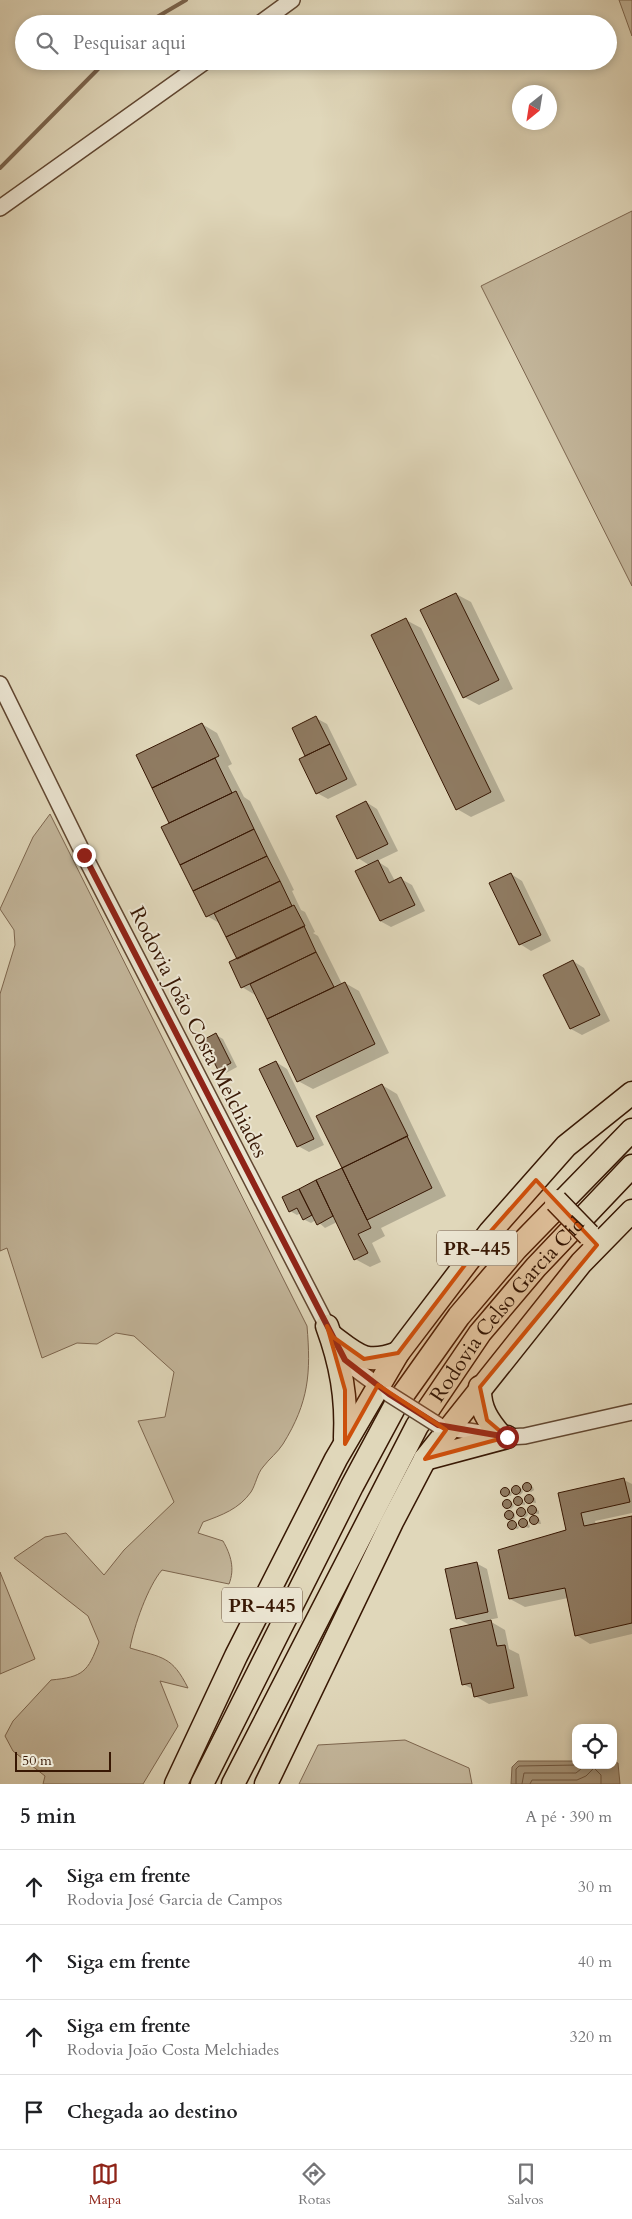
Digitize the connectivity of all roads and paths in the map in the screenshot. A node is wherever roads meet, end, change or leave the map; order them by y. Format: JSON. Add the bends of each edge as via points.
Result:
{"nodes":[{"id":1,"x":292,"y":0,"type":"edge"},
{"id":2,"x":271,"y":15,"type":"edge"},
{"id":3,"x":193,"y":70,"type":"edge"},
{"id":4,"x":0,"y":208,"type":"edge"},
{"id":5,"x":0,"y":684,"type":"edge"},
{"id":6,"x":632,"y":1094,"type":"edge"},
{"id":7,"x":632,"y":1130,"type":"edge"},
{"id":8,"x":632,"y":1166,"type":"edge"},
{"id":9,"x":536,"y":1180,"type":"junction"},
{"id":10,"x":632,"y":1211,"type":"edge"},
{"id":11,"x":593,"y":1240,"type":"junction"},
{"id":12,"x":330,"y":1332,"type":"junction"},
{"id":13,"x":398,"y":1353,"type":"junction"},
{"id":14,"x":480,"y":1387,"type":"junction"},
{"id":15,"x":383,"y":1390,"type":"junction"},
{"id":16,"x":632,"y":1412,"type":"edge"},
{"id":17,"x":443,"y":1427,"type":"junction"},
{"id":18,"x":504,"y":1436,"type":"junction"},
{"id":19,"x":345,"y":1444,"type":"junction"},
{"id":20,"x":425,"y":1459,"type":"junction"},
{"id":21,"x":176,"y":1784,"type":"edge"},
{"id":22,"x":203,"y":1784,"type":"edge"},
{"id":23,"x":233,"y":1784,"type":"edge"},
{"id":24,"x":266,"y":1784,"type":"edge"}],
"edges":[{"from":1,"to":2,"type":"street"},
{"from":3,"to":4,"type":"street"},
{"from":5,"to":12,"type":"street","name":"Rodovia João Costa Melchiades","via":[[84,855]]},
{"from":6,"to":9,"type":"highway","number":"PR-445","via":[[566,1146]]},
{"from":7,"to":22,"type":"highway","name":"Rodovia Celso Garcia Cid","number":"PR-445","via":[[516,1249],[459,1316],[395,1406]]},
{"from":8,"to":23,"type":"highway","name":"Rodovia Celso Garcia Cid","number":"PR-445","via":[[536,1267],[480,1333],[417,1426]]},
{"from":9,"to":11,"type":"highway","bridge":true},
{"from":9,"to":13,"type":"highway","number":"PR-445","via":[[490,1232]]},
{"from":10,"to":11,"type":"highway","name":"Rodovia Celso Garcia Cid"},
{"from":11,"to":14,"type":"highway","name":"Rodovia Celso Garcia Cid"},
{"from":12,"to":13,"type":"highway","via":[[364,1359]]},
{"from":12,"to":15,"type":"street","name":"Rodovia João Costa Melchiades","via":[[345,1360]]},
{"from":12,"to":19,"type":"highway","via":[[345,1390]]},
{"from":13,"to":15,"type":"highway","number":"PR-445"},
{"from":14,"to":17,"type":"highway","name":"Rodovia Celso Garcia Cid"},
{"from":14,"to":18,"type":"highway","via":[[487,1420]]},
{"from":15,"to":17,"type":"street","name":"Rodovia João Costa Melchiades","bridge":true},
{"from":15,"to":19,"type":"highway","number":"PR-445"},
{"from":16,"to":18,"type":"street","via":[[525,1436]]},
{"from":17,"to":18,"type":"street"},
{"from":17,"to":20,"type":"highway","name":"Rodovia Celso Garcia Cid"},
{"from":18,"to":20,"type":"highway"},
{"from":19,"to":21,"type":"highway","number":"PR-445","via":[[236,1656]]},
{"from":20,"to":24,"type":"highway","name":"Rodovia Celso Garcia Cid"}]}
